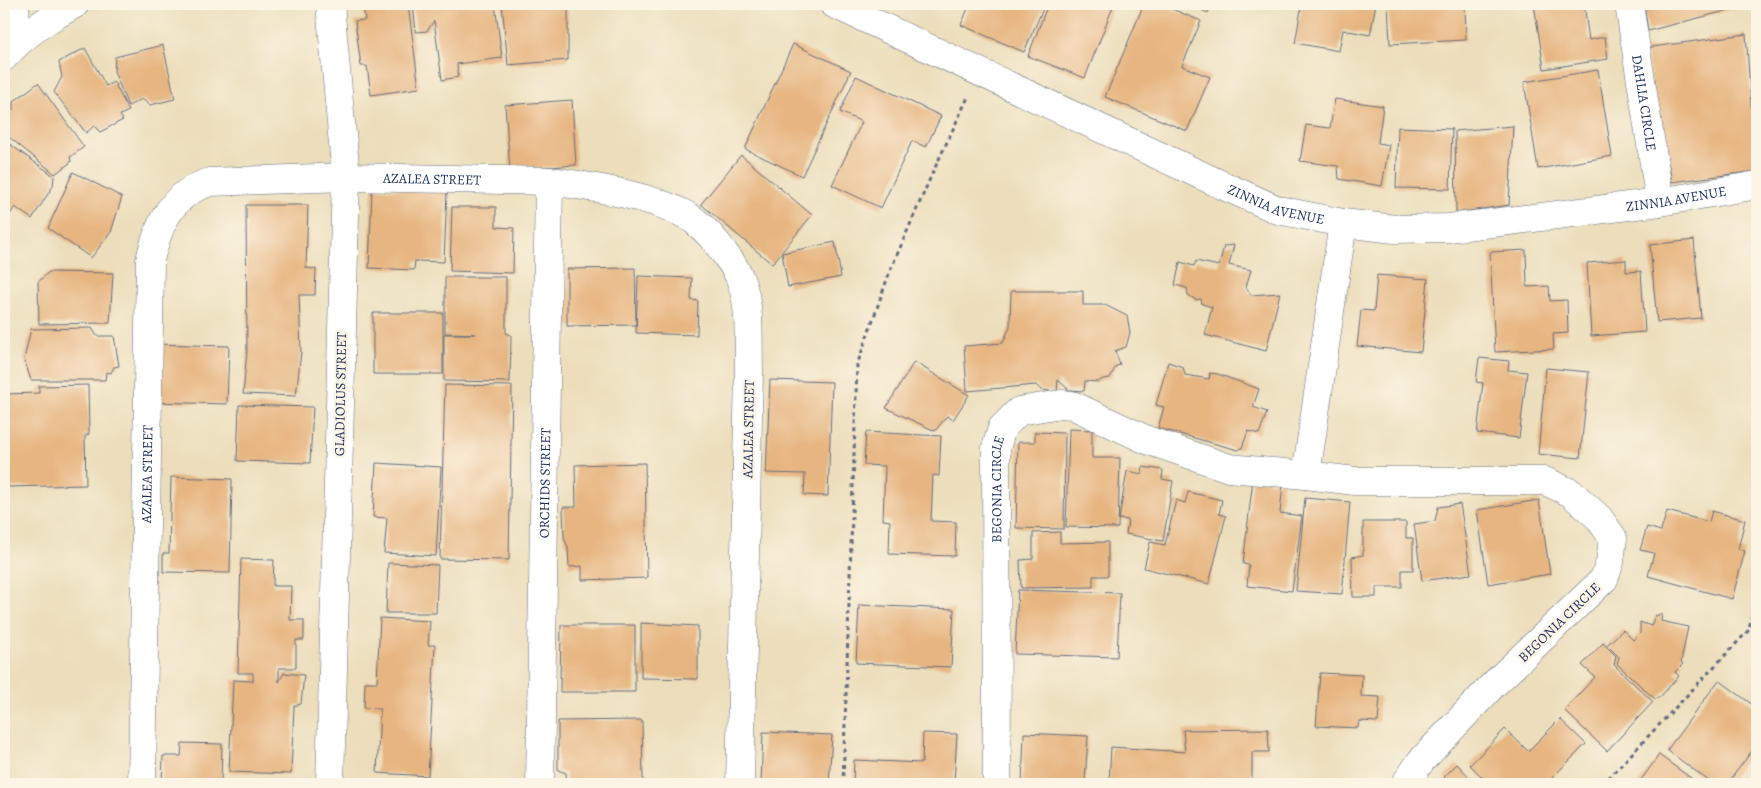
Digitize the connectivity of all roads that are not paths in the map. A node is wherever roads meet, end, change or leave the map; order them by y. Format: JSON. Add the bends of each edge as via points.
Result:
{"nodes":[{"id":1,"x":15,"y":4,"type":"edge"},
{"id":2,"x":75,"y":4,"type":"edge"},
{"id":3,"x":330,"y":4,"type":"edge"},
{"id":4,"x":834,"y":4,"type":"edge"},
{"id":5,"x":1629,"y":4,"type":"edge"},
{"id":6,"x":11,"y":49,"type":"edge"},
{"id":7,"x":346,"y":177,"type":"junction"},
{"id":8,"x":549,"y":181,"type":"junction"},
{"id":9,"x":1757,"y":184,"type":"edge"},
{"id":10,"x":1660,"y":202,"type":"junction"},
{"id":11,"x":1342,"y":223,"type":"junction"},
{"id":12,"x":1306,"y":475,"type":"junction"},
{"id":13,"x":142,"y":784,"type":"edge"},
{"id":14,"x":330,"y":784,"type":"edge"},
{"id":15,"x":540,"y":784,"type":"edge"},
{"id":16,"x":740,"y":784,"type":"edge"},
{"id":17,"x":998,"y":784,"type":"edge"},
{"id":18,"x":1405,"y":784,"type":"edge"}],
"edges":[{"from":1,"to":6,"type":"street"},
{"from":2,"to":6,"type":"street","via":[[52,17]]},
{"from":3,"to":7,"type":"street","name":"GLADIOLUS STREET"},
{"from":4,"to":11,"type":"street","name":"ZINNIA AVENUE","via":[[1278,210]]},
{"from":5,"to":10,"type":"street","name":"DAHLIA CIRCLE"},
{"from":7,"to":8,"type":"street","name":"AZALEA STREET"},
{"from":7,"to":13,"type":"street","name":"AZALEA STREET","via":[[210,182],[196,186],[178,200],[165,217],[155,239],[150,260]]},
{"from":7,"to":14,"type":"street","name":"GLADIOLUS STREET"},
{"from":8,"to":15,"type":"street","name":"ORCHIDS STREET"},
{"from":8,"to":16,"type":"street","name":"AZALEA STREET","via":[[637,197],[667,206],[694,220],[716,240],[742,284],[747,310],[749,371]]},
{"from":9,"to":10,"type":"street","name":"ZINNIA AVENUE"},
{"from":10,"to":11,"type":"street","name":"ZINNIA AVENUE","via":[[1448,228],[1396,229]]},
{"from":11,"to":12,"type":"street"},
{"from":12,"to":17,"type":"street","name":"BEGONIA CIRCLE","via":[[1229,468],[1147,440],[1072,405],[1019,411],[1002,428],[996,448]]},
{"from":12,"to":18,"type":"street","name":"BEGONIA CIRCLE","via":[[1355,482],[1545,481],[1571,493],[1599,518],[1613,538],[1604,579],[1492,686],[1421,760]]}]}
